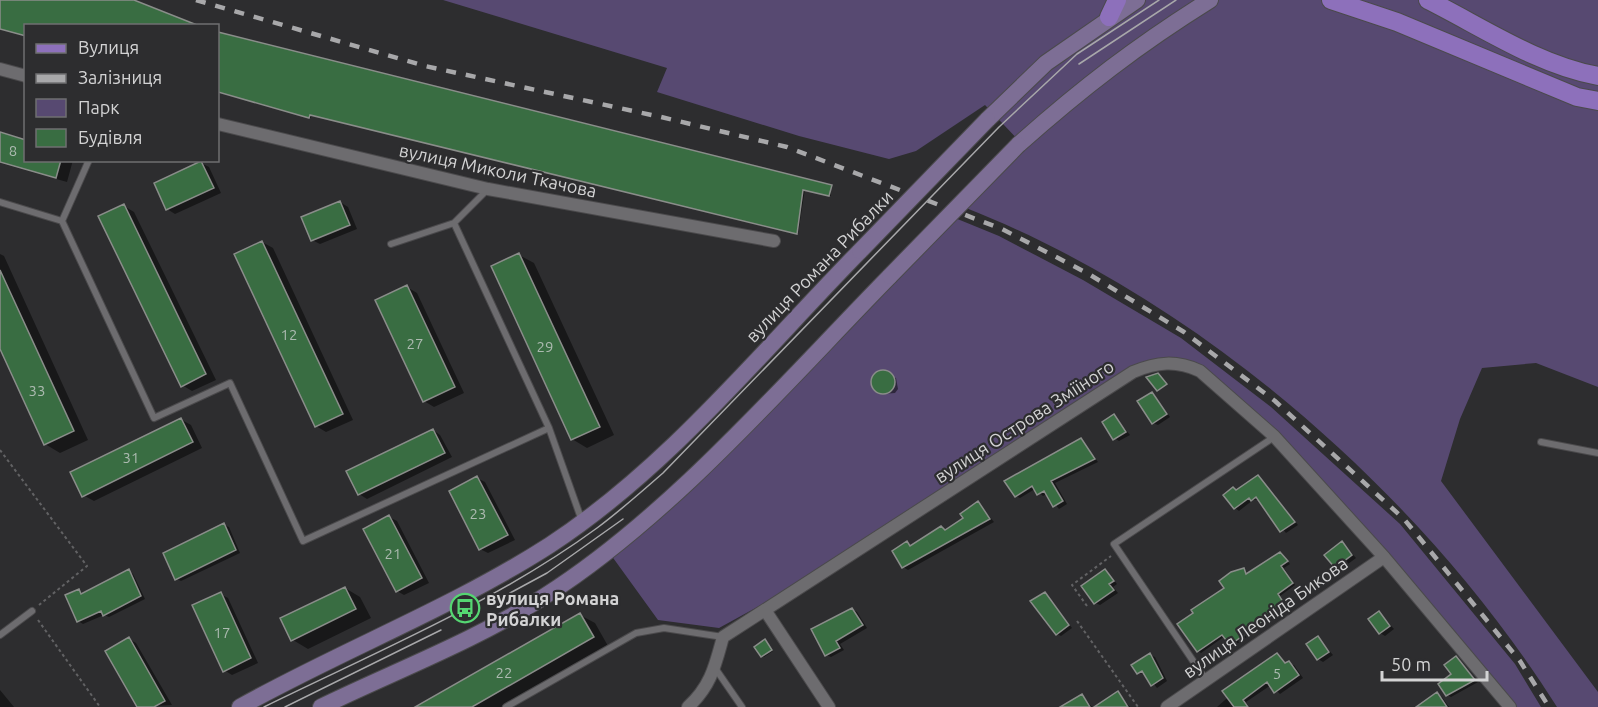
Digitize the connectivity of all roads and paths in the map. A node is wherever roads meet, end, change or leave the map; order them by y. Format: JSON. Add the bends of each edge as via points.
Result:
{"nodes":[{"id":1,"x":1117,"y":0,"type":"edge"},
{"id":2,"x":1137,"y":0,"type":"edge"},
{"id":3,"x":1210,"y":0,"type":"edge"},
{"id":4,"x":1330,"y":0,"type":"edge"},
{"id":5,"x":1428,"y":0,"type":"edge"},
{"id":6,"x":1108,"y":17,"type":"junction"},
{"id":7,"x":0,"y":69,"type":"edge"},
{"id":8,"x":24,"y":75,"type":"edge"},
{"id":9,"x":1598,"y":76,"type":"edge"},
{"id":10,"x":1598,"y":102,"type":"edge"},
{"id":11,"x":219,"y":124,"type":"edge"},
{"id":12,"x":88,"y":162,"type":"edge"},
{"id":13,"x":488,"y":189,"type":"junction"},
{"id":14,"x":0,"y":202,"type":"edge"},
{"id":15,"x":62,"y":221,"type":"junction"},
{"id":16,"x":454,"y":223,"type":"junction"},
{"id":17,"x":774,"y":241,"type":"dead end"},
{"id":18,"x":391,"y":244,"type":"dead end"},
{"id":19,"x":549,"y":428,"type":"junction"},
{"id":20,"x":1274,"y":436,"type":"junction"},
{"id":21,"x":1541,"y":442,"type":"dead end"},
{"id":22,"x":0,"y":450,"type":"edge"},
{"id":23,"x":1598,"y":453,"type":"edge"},
{"id":24,"x":582,"y":522,"type":"junction"},
{"id":25,"x":1118,"y":551,"type":"junction"},
{"id":26,"x":1384,"y":557,"type":"junction"},
{"id":27,"x":1087,"y":606,"type":"dead end"},
{"id":28,"x":765,"y":610,"type":"junction"},
{"id":29,"x":32,"y":611,"type":"junction"},
{"id":30,"x":1077,"y":621,"type":"dead end"},
{"id":31,"x":0,"y":635,"type":"edge"},
{"id":32,"x":723,"y":637,"type":"junction"},
{"id":33,"x":715,"y":667,"type":"junction"},
{"id":34,"x":1206,"y":680,"type":"junction"},
{"id":35,"x":1507,"y":706,"type":"edge"},
{"id":36,"x":100,"y":707,"type":"edge"},
{"id":37,"x":240,"y":707,"type":"edge"},
{"id":38,"x":322,"y":707,"type":"edge"},
{"id":39,"x":506,"y":707,"type":"edge"},
{"id":40,"x":688,"y":707,"type":"edge"},
{"id":41,"x":742,"y":707,"type":"edge"},
{"id":42,"x":829,"y":707,"type":"edge"},
{"id":43,"x":1138,"y":707,"type":"edge"},
{"id":44,"x":1167,"y":707,"type":"edge"}],
"edges":[{"from":1,"to":6,"type":"main road"},
{"from":2,"to":6,"type":"main road","name":"вулиця Романа Рибалки"},
{"from":3,"to":38,"type":"main road","bridge":true,"via":[[1144,41],[1091,81],[1018,145],[723,446],[608,551],[544,597]]},
{"from":4,"to":10,"type":"main road","via":[[1397,22],[1577,97]]},
{"from":5,"to":9,"type":"main road","via":[[1548,61]]},
{"from":6,"to":24,"type":"main road","name":"вулиця Романа Рибалки","bridge":true,"via":[[1046,63],[673,445]]},
{"from":7,"to":8,"type":"street"},
{"from":11,"to":13,"type":"street","name":"вулиця Миколи Ткачова"},
{"from":12,"to":15,"type":"lane"},
{"from":13,"to":16,"type":"lane"},
{"from":13,"to":17,"type":"street","name":"вулиця Миколи Ткачова"},
{"from":14,"to":15,"type":"lane"},
{"from":15,"to":19,"type":"lane","via":[[154,418],[230,383],[303,541]]},
{"from":16,"to":18,"type":"lane"},
{"from":16,"to":19,"type":"lane"},
{"from":19,"to":24,"type":"lane"},
{"from":20,"to":25,"type":"lane","via":[[1113,544]]},
{"from":20,"to":26,"type":"street","name":"вулиця Острова Зміїного"},
{"from":20,"to":28,"type":"street","name":"вулиця Острова Зміїного","via":[[1200,370],[1178,363],[1152,364],[1133,372]]},
{"from":21,"to":23,"type":"lane"},
{"from":22,"to":29,"type":"path","via":[[87,566]]},
{"from":24,"to":37,"type":"main road","name":"вулиця Романа Рибалки","via":[[490,582]]},
{"from":25,"to":27,"type":"path","via":[[1072,585]]},
{"from":25,"to":34,"type":"lane"},
{"from":26,"to":34,"type":"street","name":"вулиця Леоніда Бикова"},
{"from":26,"to":35,"type":"street","name":"вулиця Острова Зміїного"},
{"from":28,"to":32,"type":"street","name":"вулиця Острова Зміїного"},
{"from":28,"to":42,"type":"street"},
{"from":29,"to":31,"type":"lane"},
{"from":29,"to":36,"type":"path"},
{"from":30,"to":43,"type":"path"},
{"from":32,"to":33,"type":"street"},
{"from":32,"to":39,"type":"lane","via":[[664,628],[636,633]]},
{"from":33,"to":40,"type":"street","via":[[704,693]]},
{"from":33,"to":41,"type":"lane"},
{"from":34,"to":44,"type":"street","name":"вулиця Леоніда Бикова"}]}
